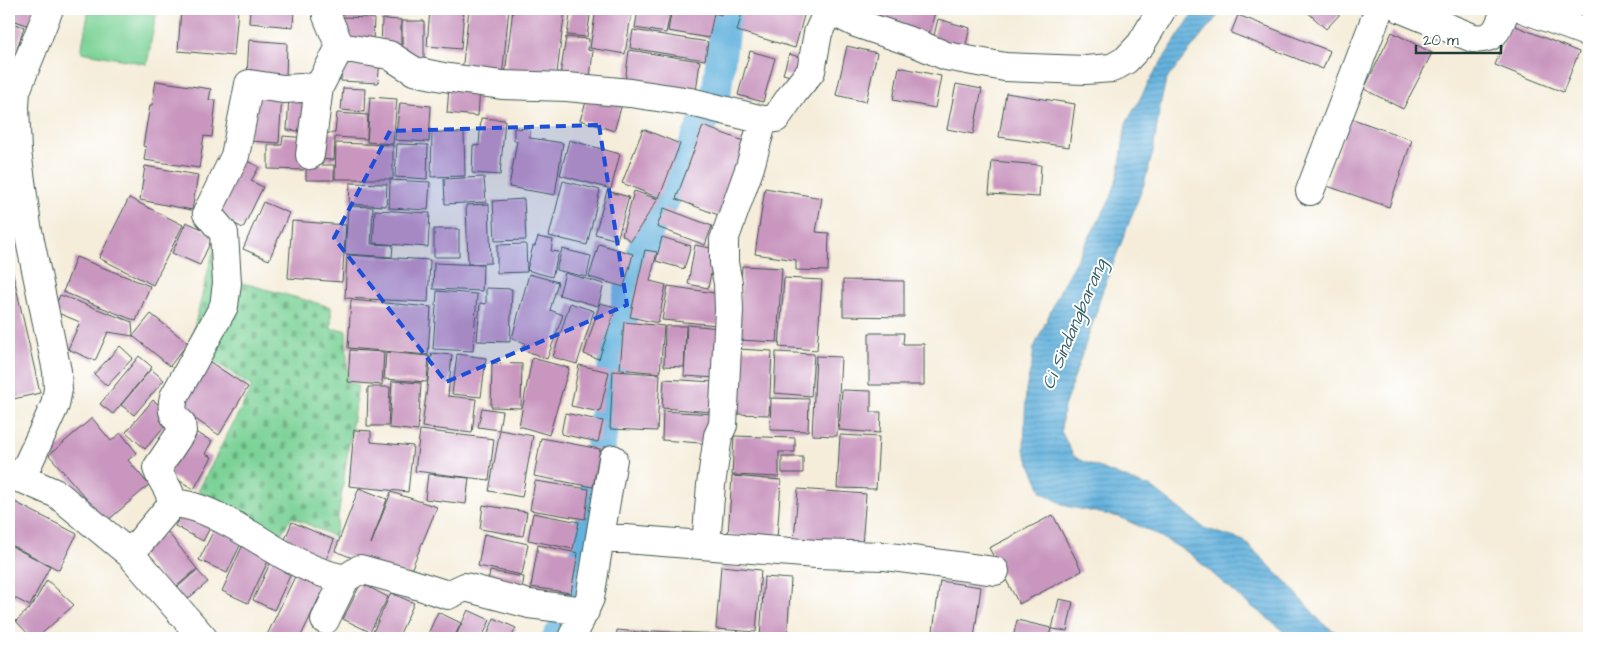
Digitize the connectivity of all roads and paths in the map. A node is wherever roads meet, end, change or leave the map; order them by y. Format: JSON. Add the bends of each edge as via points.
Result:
{"nodes":[{"id":1,"x":48,"y":9,"type":"edge"},
{"id":2,"x":326,"y":9,"type":"edge"},
{"id":3,"x":1162,"y":9,"type":"edge"},
{"id":4,"x":1379,"y":9,"type":"edge"},
{"id":5,"x":1402,"y":9,"type":"edge"},
{"id":6,"x":1506,"y":9,"type":"edge"},
{"id":7,"x":1524,"y":9,"type":"edge"},
{"id":8,"x":828,"y":10,"type":"edge"},
{"id":9,"x":1589,"y":33,"type":"edge"},
{"id":10,"x":340,"y":47,"type":"junction"},
{"id":11,"x":319,"y":87,"type":"junction"},
{"id":12,"x":12,"y":90,"type":"edge"},
{"id":13,"x":763,"y":120,"type":"junction"},
{"id":14,"x":310,"y":155,"type":"dead end"},
{"id":15,"x":1310,"y":192,"type":"dead end"},
{"id":16,"x":613,"y":458,"type":"dead end"},
{"id":17,"x":15,"y":476,"type":"edge"},
{"id":18,"x":172,"y":504,"type":"junction"},
{"id":19,"x":600,"y":537,"type":"junction"},
{"id":20,"x":706,"y":545,"type":"junction"},
{"id":21,"x":130,"y":554,"type":"junction"},
{"id":22,"x":995,"y":571,"type":"dead end"},
{"id":23,"x":345,"y":579,"type":"junction"},
{"id":24,"x":575,"y":609,"type":"junction"},
{"id":25,"x":325,"y":620,"type":"dead end"},
{"id":26,"x":203,"y":638,"type":"edge"},
{"id":27,"x":572,"y":638,"type":"edge"}],
"edges":[{"from":1,"to":12,"type":"street"},
{"from":2,"to":10,"type":"street"},
{"from":3,"to":8,"type":"street","via":[[1141,44],[1126,60],[1112,68],[1085,70],[1005,67],[946,56]]},
{"from":4,"to":15,"type":"street"},
{"from":5,"to":6,"type":"street","via":[[1482,39],[1496,31]]},
{"from":7,"to":9,"type":"street"},
{"from":8,"to":13,"type":"street","via":[[818,34],[811,71],[776,118]]},
{"from":10,"to":11,"type":"street"},
{"from":10,"to":13,"type":"street","via":[[389,56],[414,71],[443,77],[502,85],[630,93],[691,102]]},
{"from":11,"to":14,"type":"street"},
{"from":11,"to":18,"type":"street","via":[[283,89],[249,84],[235,156],[207,213],[224,233],[227,283],[224,306],[174,397],[171,406],[182,431],[157,468],[172,494]]},
{"from":12,"to":17,"type":"street","via":[[21,182],[58,389],[55,405]]},
{"from":13,"to":20,"type":"street","via":[[724,240],[729,310],[723,425],[718,436],[711,485]]},
{"from":16,"to":19,"type":"street"},
{"from":17,"to":21,"type":"street","via":[[57,494]]},
{"from":18,"to":21,"type":"street"},
{"from":18,"to":23,"type":"street","via":[[190,505],[315,571]]},
{"from":19,"to":20,"type":"street"},
{"from":19,"to":24,"type":"street","via":[[590,598]]},
{"from":20,"to":22,"type":"street","via":[[884,556]]},
{"from":21,"to":26,"type":"street"},
{"from":23,"to":24,"type":"street","via":[[360,569],[448,595],[465,587],[529,604]]},
{"from":23,"to":25,"type":"street"},
{"from":24,"to":27,"type":"street"}]}
